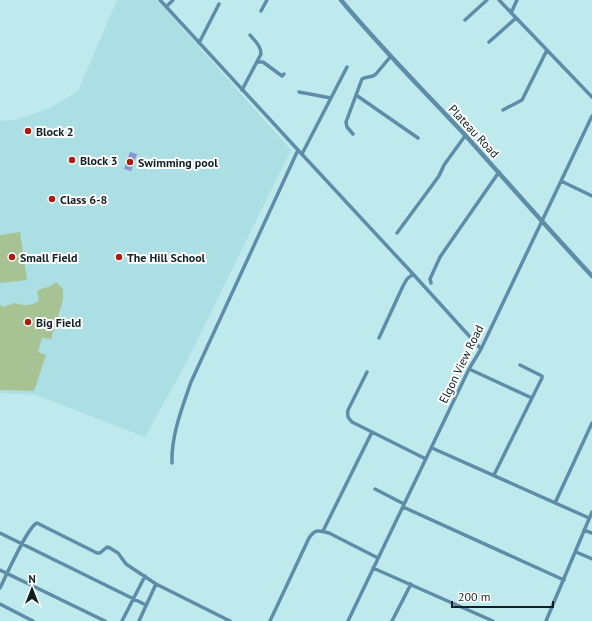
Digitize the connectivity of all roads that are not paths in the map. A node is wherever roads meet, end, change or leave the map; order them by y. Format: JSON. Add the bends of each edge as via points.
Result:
{"nodes":[{"id":1,"x":160,"y":0,"type":"edge"},
{"id":2,"x":173,"y":0,"type":"edge"},
{"id":3,"x":267,"y":0,"type":"edge"},
{"id":4,"x":341,"y":0,"type":"edge"},
{"id":5,"x":487,"y":0,"type":"edge"},
{"id":6,"x":499,"y":0,"type":"edge"},
{"id":7,"x":517,"y":0,"type":"edge"},
{"id":8,"x":219,"y":4,"type":"dead end"},
{"id":9,"x":166,"y":7,"type":"junction"},
{"id":10,"x":261,"y":11,"type":"dead end"},
{"id":11,"x":511,"y":13,"type":"junction"},
{"id":12,"x":516,"y":18,"type":"junction"},
{"id":13,"x":465,"y":20,"type":"dead end"},
{"id":14,"x":250,"y":35,"type":"dead end"},
{"id":15,"x":489,"y":42,"type":"dead end"},
{"id":16,"x":199,"y":43,"type":"junction"},
{"id":17,"x":547,"y":50,"type":"junction"},
{"id":18,"x":392,"y":56,"type":"junction"},
{"id":19,"x":258,"y":62,"type":"junction"},
{"id":20,"x":347,"y":68,"type":"dead end"},
{"id":21,"x":284,"y":74,"type":"dead end"},
{"id":22,"x":242,"y":90,"type":"junction"},
{"id":23,"x":299,"y":92,"type":"dead end"},
{"id":24,"x":356,"y":95,"type":"junction"},
{"id":25,"x":592,"y":96,"type":"edge"},
{"id":26,"x":331,"y":98,"type":"junction"},
{"id":27,"x":503,"y":110,"type":"dead end"},
{"id":28,"x":592,"y":116,"type":"edge"},
{"id":29,"x":353,"y":134,"type":"dead end"},
{"id":30,"x":465,"y":136,"type":"junction"},
{"id":31,"x":418,"y":138,"type":"dead end"},
{"id":32,"x":298,"y":150,"type":"junction"},
{"id":33,"x":302,"y":154,"type":"junction"},
{"id":34,"x":499,"y":172,"type":"junction"},
{"id":35,"x":561,"y":181,"type":"junction"},
{"id":36,"x":592,"y":196,"type":"edge"},
{"id":37,"x":542,"y":222,"type":"junction"},
{"id":38,"x":397,"y":233,"type":"dead end"},
{"id":39,"x":413,"y":274,"type":"junction"},
{"id":40,"x":592,"y":276,"type":"edge"},
{"id":41,"x":431,"y":284,"type":"dead end"},
{"id":42,"x":379,"y":338,"type":"dead end"},
{"id":43,"x":480,"y":349,"type":"junction"},
{"id":44,"x":520,"y":365,"type":"dead end"},
{"id":45,"x":469,"y":370,"type":"junction"},
{"id":46,"x":367,"y":372,"type":"dead end"},
{"id":47,"x":532,"y":398,"type":"junction"},
{"id":48,"x":592,"y":423,"type":"edge"},
{"id":49,"x":372,"y":432,"type":"junction"},
{"id":50,"x":432,"y":448,"type":"junction"},
{"id":51,"x":426,"y":459,"type":"junction"},
{"id":52,"x":172,"y":464,"type":"dead end"},
{"id":53,"x":494,"y":475,"type":"junction"},
{"id":54,"x":375,"y":489,"type":"dead end"},
{"id":55,"x":555,"y":502,"type":"junction"},
{"id":56,"x":404,"y":505,"type":"junction"},
{"id":57,"x":592,"y":512,"type":"edge"},
{"id":58,"x":589,"y":518,"type":"junction"},
{"id":59,"x":584,"y":530,"type":"junction"},
{"id":60,"x":323,"y":531,"type":"junction"},
{"id":61,"x":0,"y":533,"type":"edge"},
{"id":62,"x":592,"y":533,"type":"edge"},
{"id":63,"x":22,"y":544,"type":"junction"},
{"id":64,"x":576,"y":552,"type":"junction"},
{"id":65,"x":378,"y":558,"type":"junction"},
{"id":66,"x":592,"y":559,"type":"edge"},
{"id":67,"x":373,"y":568,"type":"junction"},
{"id":68,"x":0,"y":570,"type":"edge"},
{"id":69,"x":8,"y":573,"type":"junction"},
{"id":70,"x":145,"y":576,"type":"junction"},
{"id":71,"x":564,"y":580,"type":"junction"},
{"id":72,"x":156,"y":584,"type":"junction"},
{"id":73,"x":411,"y":584,"type":"junction"},
{"id":74,"x":0,"y":588,"type":"edge"},
{"id":75,"x":134,"y":599,"type":"junction"},
{"id":76,"x":0,"y":604,"type":"edge"},
{"id":77,"x":146,"y":604,"type":"junction"},
{"id":78,"x":224,"y":620,"type":"edge"},
{"id":79,"x":33,"y":621,"type":"edge"},
{"id":80,"x":105,"y":621,"type":"edge"},
{"id":81,"x":122,"y":621,"type":"edge"},
{"id":82,"x":138,"y":621,"type":"edge"},
{"id":83,"x":230,"y":621,"type":"edge"},
{"id":84,"x":270,"y":621,"type":"edge"},
{"id":85,"x":348,"y":621,"type":"edge"},
{"id":86,"x":392,"y":621,"type":"edge"},
{"id":87,"x":493,"y":621,"type":"edge"},
{"id":88,"x":546,"y":621,"type":"edge"}],
"edges":[{"from":1,"to":9,"type":"street"},
{"from":2,"to":9,"type":"street"},
{"from":3,"to":10,"type":"street"},
{"from":4,"to":18,"type":"street","name":"Plateau Road"},
{"from":5,"to":13,"type":"street"},
{"from":6,"to":11,"type":"street"},
{"from":7,"to":11,"type":"street"},
{"from":8,"to":16,"type":"street"},
{"from":9,"to":16,"type":"street"},
{"from":11,"to":12,"type":"street"},
{"from":12,"to":15,"type":"street"},
{"from":12,"to":17,"type":"street"},
{"from":14,"to":19,"type":"street","via":[[261,50]]},
{"from":16,"to":22,"type":"street"},
{"from":17,"to":25,"type":"street"},
{"from":17,"to":27,"type":"street","via":[[522,100]]},
{"from":18,"to":24,"type":"street","via":[[376,74],[364,78]]},
{"from":18,"to":30,"type":"street","name":"Plateau Road"},
{"from":19,"to":21,"type":"street","via":[[262,62],[282,76]]},
{"from":19,"to":22,"type":"street"},
{"from":20,"to":26,"type":"street"},
{"from":22,"to":32,"type":"street"},
{"from":23,"to":26,"type":"street"},
{"from":24,"to":29,"type":"street","via":[[346,122]]},
{"from":24,"to":31,"type":"street"},
{"from":26,"to":33,"type":"street"},
{"from":28,"to":35,"type":"street","name":"Elgon View Road"},
{"from":30,"to":34,"type":"street","name":"Plateau Road"},
{"from":30,"to":38,"type":"street"},
{"from":32,"to":33,"type":"street"},
{"from":32,"to":52,"type":"street","via":[[192,382],[181,410]]},
{"from":33,"to":39,"type":"street"},
{"from":34,"to":37,"type":"street","name":"Plateau Road"},
{"from":34,"to":41,"type":"street","via":[[440,257],[430,279]]},
{"from":35,"to":36,"type":"street"},
{"from":35,"to":37,"type":"street","name":"Elgon View Road"},
{"from":37,"to":40,"type":"street","name":"Plateau Road"},
{"from":37,"to":43,"type":"street","name":"Elgon View Road"},
{"from":39,"to":42,"type":"street","via":[[407,278]]},
{"from":39,"to":43,"type":"street"},
{"from":43,"to":45,"type":"street","name":"Elgon View Road"},
{"from":44,"to":47,"type":"street","via":[[542,376]]},
{"from":45,"to":47,"type":"street"},
{"from":45,"to":50,"type":"street","name":"Elgon View Road"},
{"from":46,"to":49,"type":"street","via":[[347,413],[348,419]]},
{"from":47,"to":53,"type":"street"},
{"from":48,"to":55,"type":"street"},
{"from":49,"to":51,"type":"street"},
{"from":49,"to":60,"type":"street"},
{"from":50,"to":51,"type":"street","name":"Elgon View Road"},
{"from":50,"to":53,"type":"street"},
{"from":51,"to":56,"type":"street","name":"Elgon View Road"},
{"from":53,"to":55,"type":"street"},
{"from":54,"to":56,"type":"street"},
{"from":55,"to":58,"type":"street"},
{"from":56,"to":65,"type":"street","name":"Elgon View Road"},
{"from":56,"to":71,"type":"street"},
{"from":57,"to":58,"type":"street"},
{"from":58,"to":59,"type":"street"},
{"from":59,"to":62,"type":"street"},
{"from":59,"to":64,"type":"street"},
{"from":60,"to":65,"type":"street"},
{"from":60,"to":84,"type":"street","via":[[318,530],[311,534]]},
{"from":61,"to":63,"type":"street"},
{"from":63,"to":69,"type":"street"},
{"from":63,"to":70,"type":"street","via":[[32,526],[37,523],[97,553],[109,547],[118,553],[126,564]]},
{"from":63,"to":75,"type":"street"},
{"from":64,"to":66,"type":"street"},
{"from":64,"to":71,"type":"street"},
{"from":65,"to":67,"type":"street","name":"Elgon View Road"},
{"from":67,"to":73,"type":"street"},
{"from":67,"to":85,"type":"street","name":"Elgon View Road"},
{"from":68,"to":69,"type":"street"},
{"from":69,"to":74,"type":"street"},
{"from":69,"to":80,"type":"street"},
{"from":70,"to":72,"type":"street"},
{"from":70,"to":75,"type":"street"},
{"from":71,"to":88,"type":"street"},
{"from":72,"to":77,"type":"street"},
{"from":72,"to":78,"type":"street"},
{"from":73,"to":86,"type":"street"},
{"from":73,"to":87,"type":"street"},
{"from":75,"to":77,"type":"street"},
{"from":75,"to":81,"type":"street"},
{"from":76,"to":79,"type":"street"},
{"from":77,"to":82,"type":"street"},
{"from":78,"to":83,"type":"street"}]}
